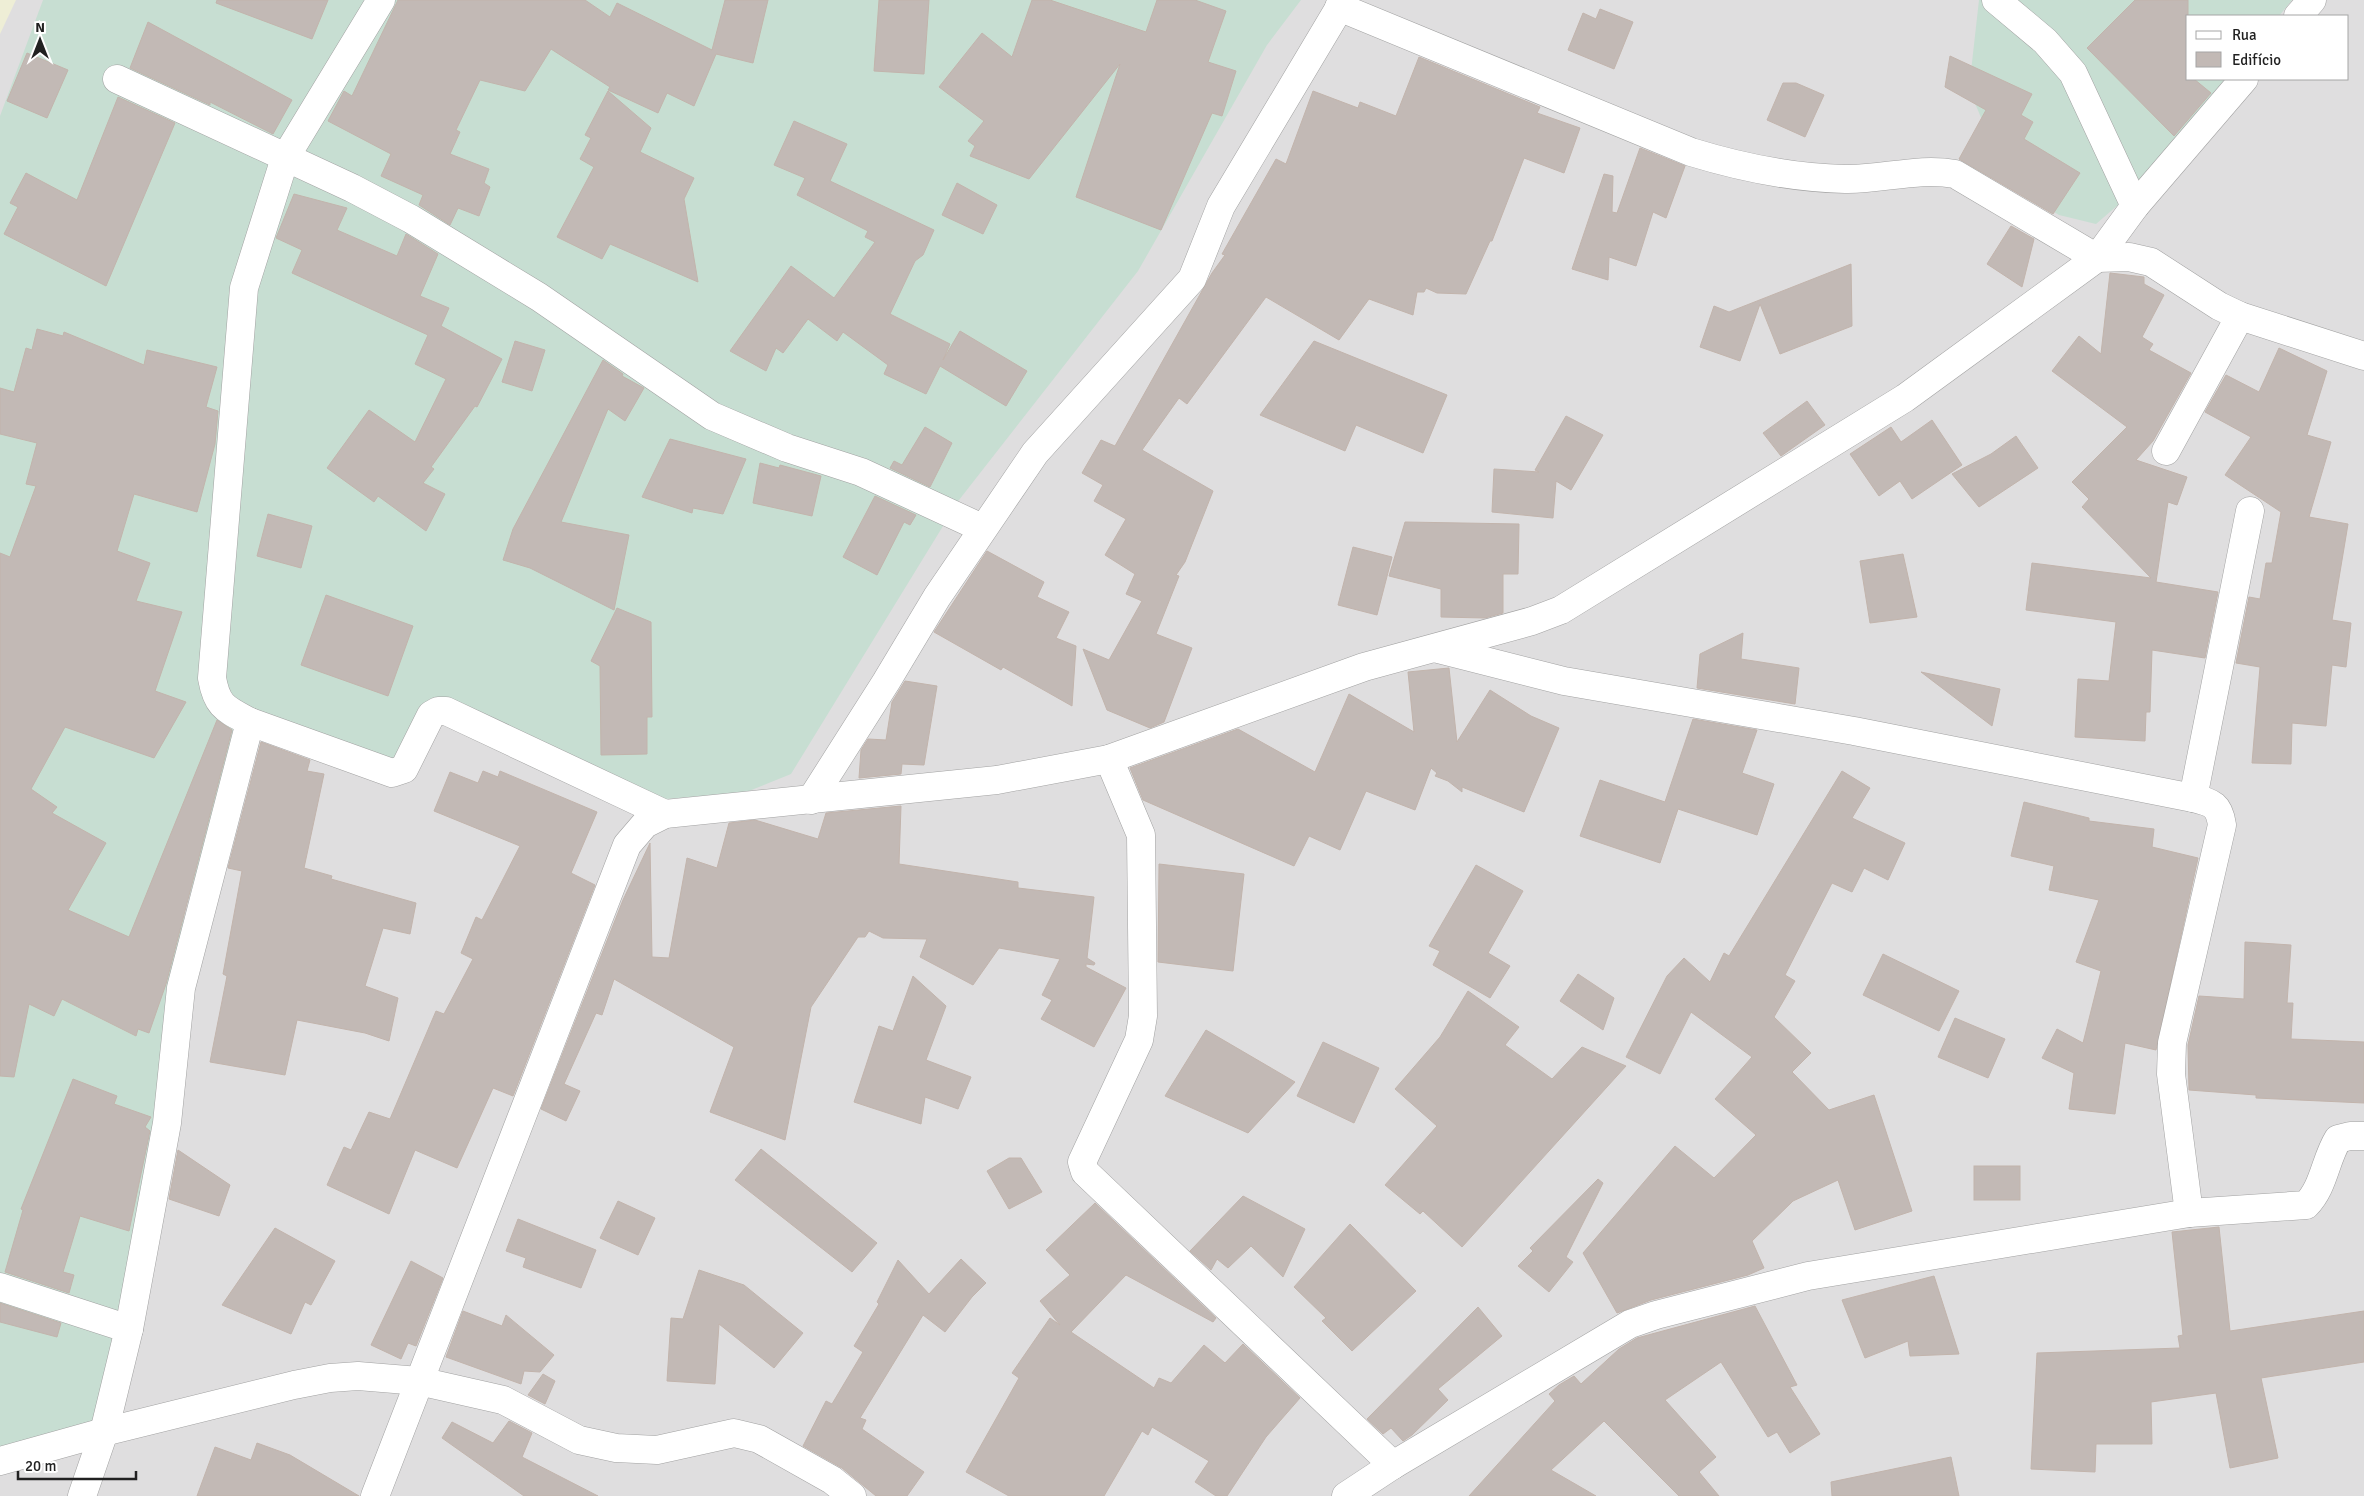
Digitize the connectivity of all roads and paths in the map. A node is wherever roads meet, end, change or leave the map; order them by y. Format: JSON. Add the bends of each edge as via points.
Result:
{"nodes":[{"id":1,"x":381,"y":0,"type":"edge"},
{"id":2,"x":1996,"y":0,"type":"edge"},
{"id":3,"x":2312,"y":0,"type":"edge"},
{"id":4,"x":1341,"y":3,"type":"edge"},
{"id":5,"x":2299,"y":15,"type":"edge"},
{"id":6,"x":117,"y":79,"type":"dead end"},
{"id":7,"x":2243,"y":80,"type":"edge"},
{"id":8,"x":285,"y":158,"type":"junction"},
{"id":9,"x":2134,"y":206,"type":"junction"},
{"id":10,"x":2097,"y":258,"type":"junction"},
{"id":11,"x":2240,"y":316,"type":"junction"},
{"id":12,"x":2364,"y":356,"type":"edge"},
{"id":13,"x":2166,"y":451,"type":"dead end"},
{"id":14,"x":2250,"y":510,"type":"dead end"},
{"id":15,"x":982,"y":528,"type":"junction"},
{"id":16,"x":1437,"y":648,"type":"junction"},
{"id":17,"x":250,"y":722,"type":"junction"},
{"id":18,"x":1110,"y":759,"type":"junction"},
{"id":19,"x":2193,"y":798,"type":"junction"},
{"id":20,"x":811,"y":800,"type":"junction"},
{"id":21,"x":664,"y":814,"type":"junction"},
{"id":22,"x":2364,"y":1136,"type":"edge"},
{"id":23,"x":2189,"y":1212,"type":"junction"},
{"id":24,"x":0,"y":1287,"type":"edge"},
{"id":25,"x":129,"y":1330,"type":"junction"},
{"id":26,"x":419,"y":1382,"type":"junction"},
{"id":27,"x":104,"y":1432,"type":"junction"},
{"id":28,"x":0,"y":1460,"type":"edge"},
{"id":29,"x":1393,"y":1465,"type":"junction"},
{"id":30,"x":82,"y":1496,"type":"edge"},
{"id":31,"x":375,"y":1496,"type":"edge"},
{"id":32,"x":852,"y":1496,"type":"edge"},
{"id":33,"x":1346,"y":1496,"type":"edge"}],
"edges":[{"from":1,"to":8,"type":"street"},
{"from":2,"to":9,"type":"street","via":[[2045,41],[2073,73]]},
{"from":3,"to":5,"type":"street"},
{"from":4,"to":10,"type":"street","via":[[1691,152],[1737,166],[1845,179],[1936,171],[1955,174]]},
{"from":4,"to":15,"type":"street","via":[[1221,206],[1192,279],[1035,453]]},
{"from":6,"to":8,"type":"street"},
{"from":7,"to":9,"type":"street"},
{"from":8,"to":15,"type":"street","via":[[411,219],[539,297],[712,416],[787,448],[861,472]]},
{"from":8,"to":17,"type":"street","via":[[244,288],[212,678],[215,696],[221,706]]},
{"from":9,"to":10,"type":"street"},
{"from":10,"to":11,"type":"street","via":[[2129,257],[2151,262],[2218,306]]},
{"from":10,"to":16,"type":"street","via":[[1905,398],[1561,610]]},
{"from":11,"to":12,"type":"street"},
{"from":11,"to":13,"type":"street"},
{"from":14,"to":19,"type":"street"},
{"from":15,"to":20,"type":"street"},
{"from":16,"to":18,"type":"street","via":[[1364,666]]},
{"from":16,"to":19,"type":"street","via":[[1564,682],[1854,731]]},
{"from":17,"to":21,"type":"street","via":[[392,773],[404,769],[431,715],[446,711]]},
{"from":17,"to":25,"type":"street","via":[[181,988],[167,1123]]},
{"from":18,"to":20,"type":"street","via":[[997,780]]},
{"from":18,"to":29,"type":"street","via":[[1141,835],[1143,1016],[1139,1040],[1082,1162],[1085,1172]]},
{"from":19,"to":23,"type":"street","via":[[2213,804],[2220,813],[2222,825],[2172,1043],[2171,1074]]},
{"from":20,"to":21,"type":"street"},
{"from":21,"to":26,"type":"street","via":[[644,824],[628,845]]},
{"from":22,"to":23,"type":"street","via":[[2338,1139],[2316,1195],[2306,1205]]},
{"from":23,"to":29,"type":"street","via":[[1808,1276],[1656,1314],[1630,1324]]},
{"from":24,"to":25,"type":"street"},
{"from":25,"to":27,"type":"street"},
{"from":26,"to":27,"type":"street","via":[[358,1376],[330,1378]]},
{"from":26,"to":31,"type":"street"},
{"from":26,"to":32,"type":"street","via":[[503,1400],[579,1440],[616,1448],[658,1450],[734,1433],[758,1439],[832,1480]]},
{"from":27,"to":28,"type":"street"},
{"from":27,"to":30,"type":"street"},
{"from":29,"to":33,"type":"street"}]}
